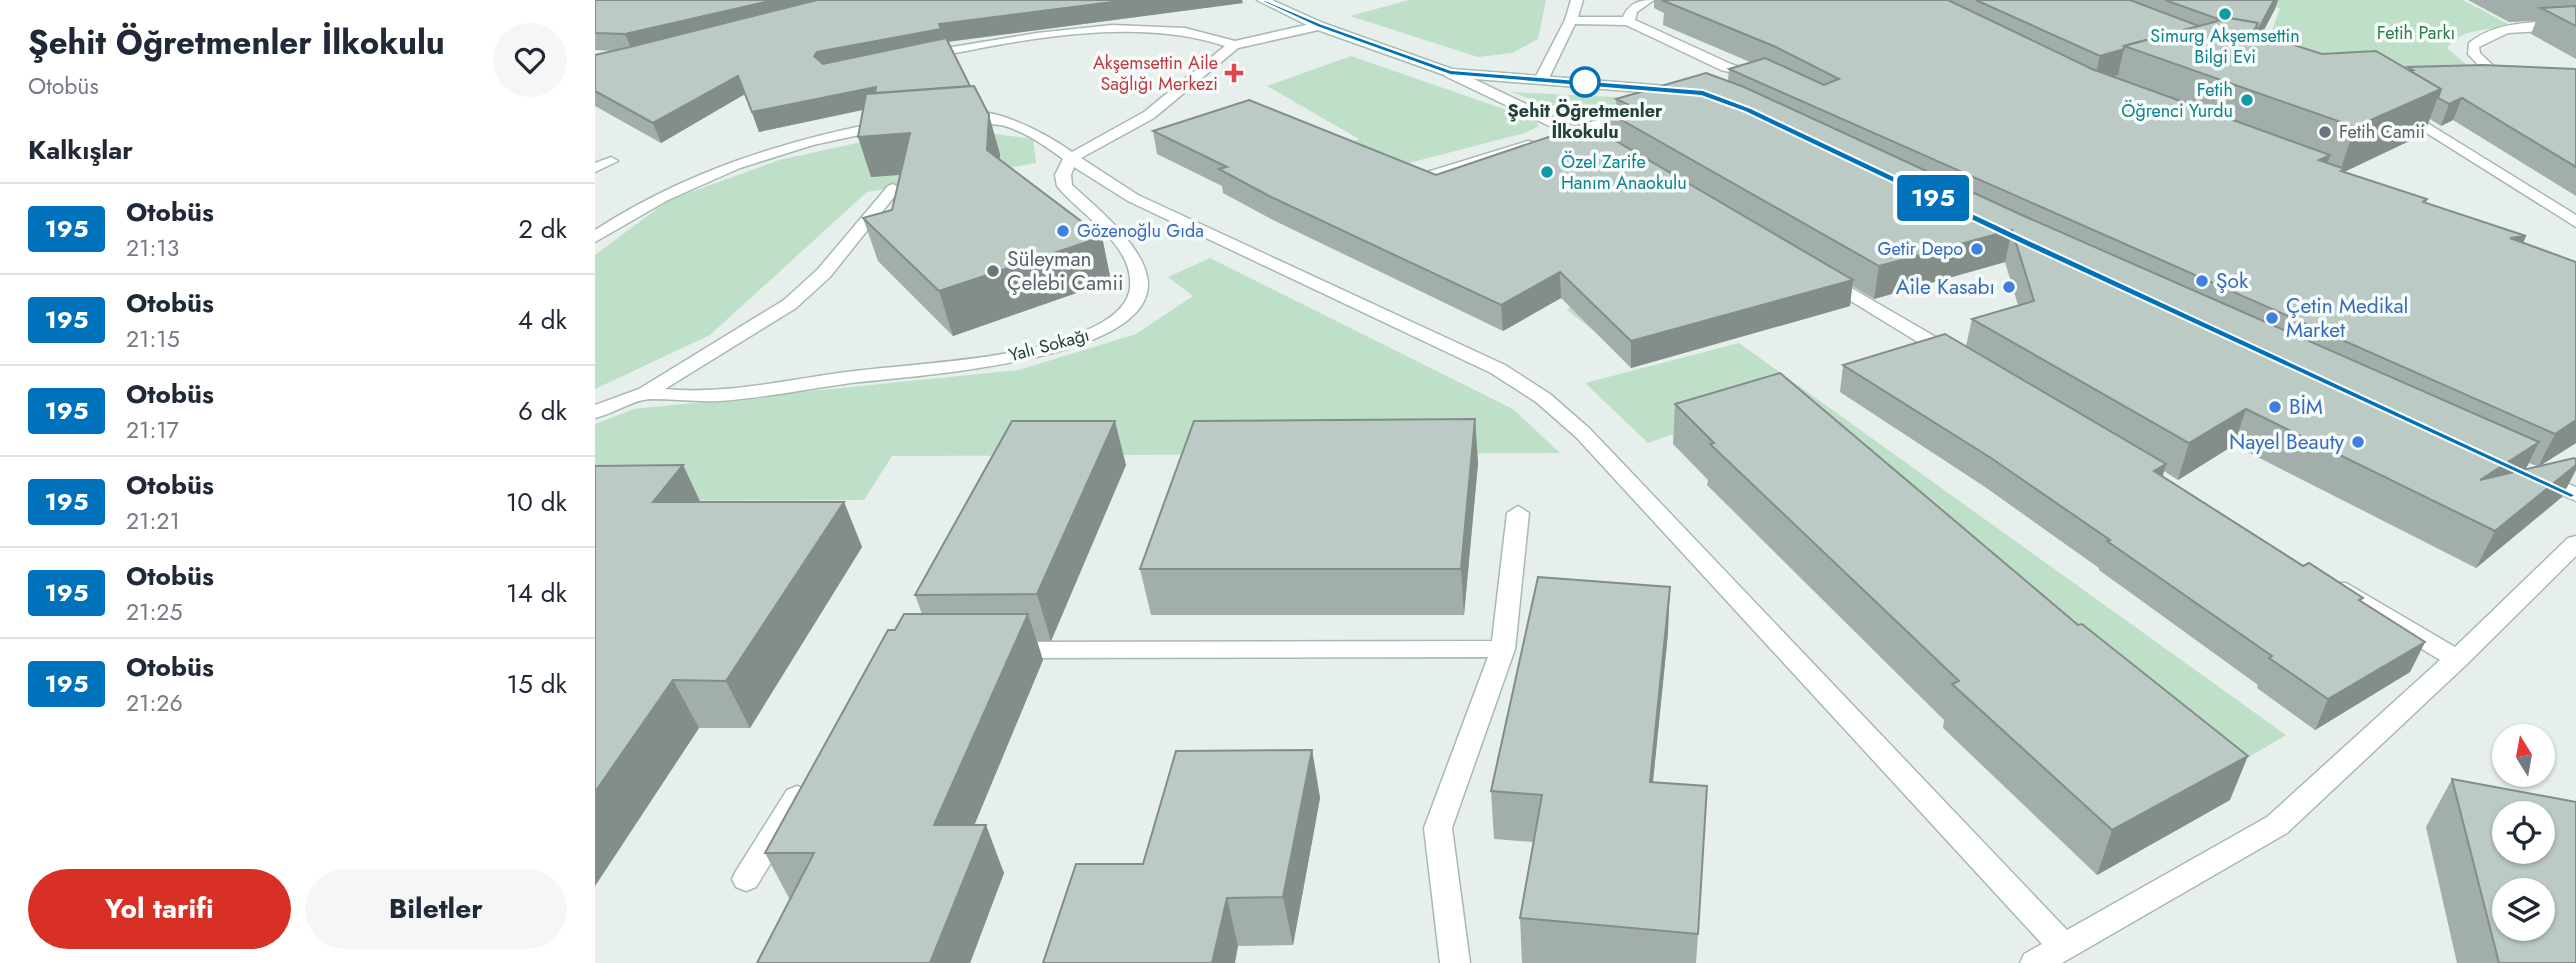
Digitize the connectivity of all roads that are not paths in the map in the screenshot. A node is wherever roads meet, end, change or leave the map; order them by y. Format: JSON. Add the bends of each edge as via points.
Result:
{"nodes":[{"id":1,"x":1263,"y":0,"type":"edge"},
{"id":2,"x":1577,"y":0,"type":"edge"},
{"id":3,"x":1649,"y":0,"type":"edge"},
{"id":4,"x":1571,"y":20,"type":"junction"},
{"id":5,"x":1628,"y":21,"type":"junction"},
{"id":6,"x":2576,"y":25,"type":"edge"},
{"id":7,"x":1319,"y":26,"type":"junction"},
{"id":8,"x":1234,"y":45,"type":"junction"},
{"id":9,"x":907,"y":60,"type":"edge"},
{"id":10,"x":1450,"y":73,"type":"junction"},
{"id":11,"x":1542,"y":78,"type":"junction"},
{"id":12,"x":1768,"y":78,"type":"edge"},
{"id":13,"x":2472,"y":78,"type":"edge"},
{"id":14,"x":2384,"y":100,"type":"edge"},
{"id":15,"x":947,"y":118,"type":"edge"},
{"id":16,"x":908,"y":121,"type":"edge"},
{"id":17,"x":1576,"y":131,"type":"junction"},
{"id":18,"x":1609,"y":150,"type":"edge"},
{"id":19,"x":1071,"y":158,"type":"junction"},
{"id":20,"x":611,"y":161,"type":"dead end"},
{"id":21,"x":595,"y":168,"type":"edge"},
{"id":22,"x":1429,"y":174,"type":"edge"},
{"id":23,"x":893,"y":189,"type":"dead end"},
{"id":24,"x":2576,"y":222,"type":"edge"},
{"id":25,"x":595,"y":237,"type":"edge"},
{"id":26,"x":1816,"y":273,"type":"edge"},
{"id":27,"x":1970,"y":366,"type":"edge"},
{"id":28,"x":646,"y":393,"type":"junction"},
{"id":29,"x":595,"y":412,"type":"edge"},
{"id":30,"x":2527,"y":472,"type":"edge"},
{"id":31,"x":2576,"y":495,"type":"edge"},
{"id":32,"x":1518,"y":513,"type":"dead end"},
{"id":33,"x":2576,"y":543,"type":"edge"},
{"id":34,"x":2327,"y":581,"type":"edge"},
{"id":35,"x":1503,"y":649,"type":"junction"},
{"id":36,"x":986,"y":650,"type":"edge"},
{"id":37,"x":2458,"y":659,"type":"junction"},
{"id":38,"x":810,"y":776,"type":"edge"},
{"id":39,"x":746,"y":879,"type":"dead end"},
{"id":40,"x":2064,"y":947,"type":"junction"},
{"id":41,"x":1455,"y":963,"type":"edge"},
{"id":42,"x":2035,"y":963,"type":"edge"}],
"edges":[{"from":1,"to":7,"type":"street"},
{"from":2,"to":4,"type":"street"},
{"from":3,"to":5,"type":"street","via":[[1632,10]]},
{"from":4,"to":5,"type":"street"},
{"from":4,"to":11,"type":"street"},
{"from":5,"to":12,"type":"street","via":[[1726,67]]},
{"from":6,"to":13,"type":"street","via":[[2484,36],[2473,46],[2474,54],[2506,79]]},
{"from":7,"to":8,"type":"street"},
{"from":7,"to":10,"type":"street"},
{"from":8,"to":9,"type":"street","via":[[1171,27],[1111,27],[959,48]]},
{"from":8,"to":19,"type":"street","via":[[1149,115]]},
{"from":10,"to":11,"type":"street"},
{"from":10,"to":17,"type":"street"},
{"from":11,"to":17,"type":"street","via":[[1696,95]]},
{"from":14,"to":24,"type":"street"},
{"from":15,"to":19,"type":"street","via":[[1006,119],[1045,138]]},
{"from":16,"to":25,"type":"street","via":[[816,139],[747,159],[670,192]]},
{"from":17,"to":18,"type":"street"},
{"from":17,"to":22,"type":"street"},
{"from":19,"to":28,"type":"street","name":"Yalı Sokağı","via":[[1063,175],[1065,186],[1128,250],[1140,282],[1136,299],[1103,330],[990,361],[720,394],[671,397]]},
{"from":19,"to":40,"type":"street","via":[[1133,198],[1498,369],[1543,398],[1583,433]]},
{"from":20,"to":21,"type":"street"},
{"from":23,"to":28,"type":"street","via":[[808,290]]},
{"from":26,"to":27,"type":"street"},
{"from":28,"to":29,"type":"street"},
{"from":30,"to":31,"type":"street"},
{"from":32,"to":35,"type":"street"},
{"from":33,"to":37,"type":"street"},
{"from":34,"to":37,"type":"street"},
{"from":35,"to":36,"type":"street"},
{"from":35,"to":41,"type":"street","via":[[1438,828]]},
{"from":37,"to":40,"type":"street","via":[[2277,825]]},
{"from":38,"to":39,"type":"street"},
{"from":40,"to":42,"type":"street"}]}
